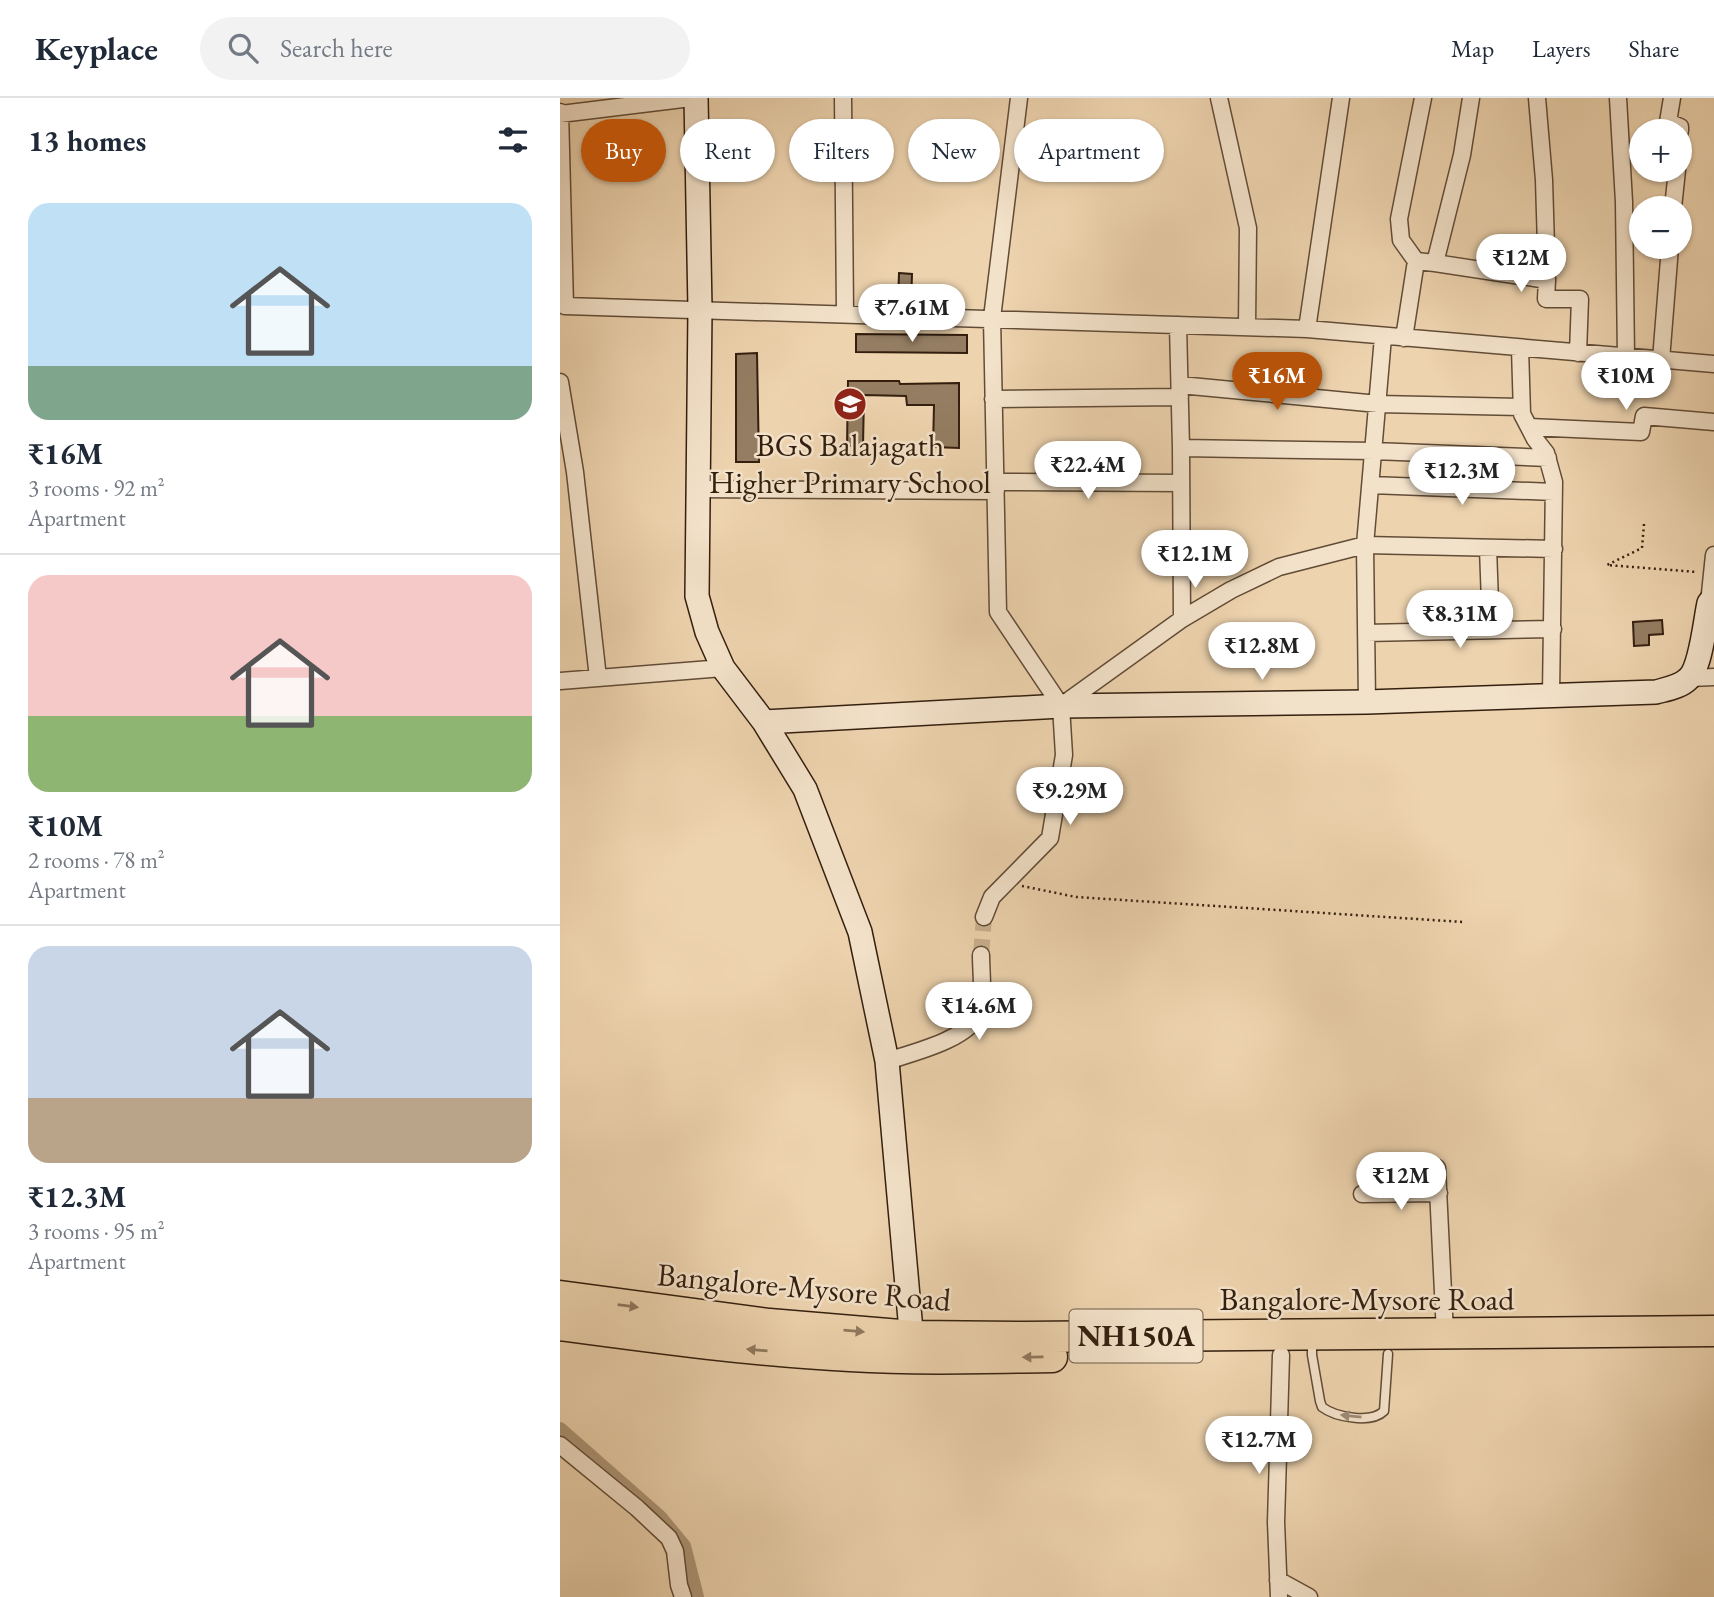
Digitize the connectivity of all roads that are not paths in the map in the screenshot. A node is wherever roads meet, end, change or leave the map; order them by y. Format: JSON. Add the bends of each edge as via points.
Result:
{"nodes":[{"id":1,"x":693,"y":98,"type":"edge"},
{"id":2,"x":843,"y":98,"type":"edge"},
{"id":3,"x":1019,"y":98,"type":"edge"},
{"id":4,"x":1219,"y":98,"type":"edge"},
{"id":5,"x":1341,"y":98,"type":"edge"},
{"id":6,"x":1423,"y":98,"type":"edge"},
{"id":7,"x":1471,"y":98,"type":"edge"},
{"id":8,"x":1537,"y":98,"type":"edge"},
{"id":9,"x":1618,"y":98,"type":"edge"},
{"id":10,"x":1672,"y":98,"type":"edge"},
{"id":11,"x":560,"y":114,"type":"edge"},
{"id":12,"x":1668,"y":119,"type":"edge"},
{"id":13,"x":1669,"y":259,"type":"edge"},
{"id":14,"x":1416,"y":261,"type":"junction"},
{"id":15,"x":1435,"y":263,"type":"junction"},
{"id":16,"x":1547,"y":279,"type":"junction"},
{"id":17,"x":563,"y":305,"type":"edge"},
{"id":18,"x":700,"y":309,"type":"junction"},
{"id":19,"x":845,"y":313,"type":"junction"},
{"id":20,"x":992,"y":318,"type":"junction"},
{"id":21,"x":1178,"y":325,"type":"junction"},
{"id":22,"x":1247,"y":327,"type":"junction"},
{"id":23,"x":1307,"y":329,"type":"junction"},
{"id":24,"x":1384,"y":337,"type":"junction"},
{"id":25,"x":1404,"y":338,"type":"junction"},
{"id":26,"x":1520,"y":348,"type":"junction"},
{"id":27,"x":1578,"y":353,"type":"junction"},
{"id":28,"x":1626,"y":357,"type":"junction"},
{"id":29,"x":1661,"y":359,"type":"junction"},
{"id":30,"x":1714,"y":364,"type":"edge"},
{"id":31,"x":560,"y":382,"type":"edge"},
{"id":32,"x":1180,"y":391,"type":"junction"},
{"id":33,"x":993,"y":399,"type":"junction"},
{"id":34,"x":1378,"y":404,"type":"junction"},
{"id":35,"x":1521,"y":407,"type":"junction"},
{"id":36,"x":1714,"y":422,"type":"edge"},
{"id":37,"x":1528,"y":428,"type":"junction"},
{"id":38,"x":1181,"y":449,"type":"junction"},
{"id":39,"x":1374,"y":451,"type":"junction"},
{"id":40,"x":1548,"y":458,"type":"junction"},
{"id":41,"x":1181,"y":483,"type":"junction"},
{"id":42,"x":1371,"y":485,"type":"junction"},
{"id":43,"x":995,"y":487,"type":"junction"},
{"id":44,"x":698,"y":489,"type":"junction"},
{"id":45,"x":1554,"y":492,"type":"junction"},
{"id":46,"x":1365,"y":545,"type":"junction"},
{"id":47,"x":1488,"y":548,"type":"junction"},
{"id":48,"x":1554,"y":549,"type":"junction"},
{"id":49,"x":1714,"y":555,"type":"edge"},
{"id":50,"x":1710,"y":612,"type":"edge"},
{"id":51,"x":1182,"y":619,"type":"junction"},
{"id":52,"x":1553,"y":629,"type":"junction"},
{"id":53,"x":1491,"y":631,"type":"junction"},
{"id":54,"x":1366,"y":633,"type":"junction"},
{"id":55,"x":723,"y":668,"type":"junction"},
{"id":56,"x":1714,"y":677,"type":"edge"},
{"id":57,"x":598,"y":678,"type":"junction"},
{"id":58,"x":1690,"y":678,"type":"junction"},
{"id":59,"x":560,"y":681,"type":"edge"},
{"id":60,"x":1552,"y":695,"type":"junction"},
{"id":61,"x":1367,"y":702,"type":"junction"},
{"id":62,"x":1061,"y":706,"type":"junction"},
{"id":63,"x":764,"y":722,"type":"junction"},
{"id":64,"x":984,"y":917,"type":"tunnel mouth"},
{"id":65,"x":981,"y":955,"type":"tunnel mouth"},
{"id":66,"x":887,"y":1061,"type":"junction"},
{"id":67,"x":1437,"y":1168,"type":"dead end"},
{"id":68,"x":1439,"y":1193,"type":"junction"},
{"id":69,"x":1362,"y":1194,"type":"dead end"},
{"id":70,"x":560,"y":1296,"type":"edge"},
{"id":71,"x":560,"y":1325,"type":"edge"},
{"id":72,"x":1714,"y":1331,"type":"edge"},
{"id":73,"x":1445,"y":1334,"type":"junction"},
{"id":74,"x":1312,"y":1345,"type":"junction"},
{"id":75,"x":912,"y":1347,"type":"junction"},
{"id":76,"x":1714,"y":1351,"type":"edge"},
{"id":77,"x":1388,"y":1354,"type":"junction"},
{"id":78,"x":1281,"y":1355,"type":"junction"},
{"id":79,"x":560,"y":1445,"type":"edge"},
{"id":80,"x":1278,"y":1589,"type":"edge"},
{"id":81,"x":683,"y":1597,"type":"edge"},
{"id":82,"x":1309,"y":1597,"type":"edge"}],
"edges":[{"from":1,"to":11,"type":"street"},
{"from":1,"to":18,"type":"main road"},
{"from":2,"to":19,"type":"street"},
{"from":3,"to":20,"type":"street"},
{"from":4,"to":22,"type":"street","via":[[1248,228]]},
{"from":5,"to":23,"type":"street"},
{"from":6,"to":14,"type":"street","via":[[1399,219],[1401,240]]},
{"from":7,"to":15,"type":"street"},
{"from":8,"to":16,"type":"street"},
{"from":9,"to":28,"type":"street"},
{"from":10,"to":12,"type":"street"},
{"from":11,"to":17,"type":"street"},
{"from":13,"to":29,"type":"street"},
{"from":14,"to":15,"type":"street"},
{"from":14,"to":25,"type":"street"},
{"from":15,"to":16,"type":"street"},
{"from":16,"to":27,"type":"street","via":[[1546,299],[1580,299]]},
{"from":17,"to":18,"type":"street"},
{"from":18,"to":19,"type":"street"},
{"from":18,"to":44,"type":"main road"},
{"from":19,"to":20,"type":"street"},
{"from":20,"to":21,"type":"street"},
{"from":20,"to":33,"type":"street"},
{"from":21,"to":22,"type":"street"},
{"from":21,"to":32,"type":"street"},
{"from":22,"to":23,"type":"street"},
{"from":23,"to":24,"type":"street"},
{"from":24,"to":25,"type":"street"},
{"from":24,"to":34,"type":"street"},
{"from":25,"to":26,"type":"street"},
{"from":26,"to":27,"type":"street"},
{"from":26,"to":35,"type":"street"},
{"from":27,"to":28,"type":"street"},
{"from":28,"to":29,"type":"street"},
{"from":29,"to":30,"type":"street"},
{"from":31,"to":57,"type":"street"},
{"from":32,"to":33,"type":"street"},
{"from":32,"to":34,"type":"street"},
{"from":32,"to":38,"type":"street"},
{"from":33,"to":43,"type":"street"},
{"from":34,"to":35,"type":"street"},
{"from":34,"to":39,"type":"street"},
{"from":35,"to":37,"type":"street"},
{"from":36,"to":37,"type":"street","via":[[1644,415],[1641,432]]},
{"from":37,"to":40,"type":"street"},
{"from":38,"to":39,"type":"street"},
{"from":38,"to":41,"type":"street"},
{"from":39,"to":40,"type":"street"},
{"from":39,"to":42,"type":"street"},
{"from":40,"to":45,"type":"street"},
{"from":41,"to":43,"type":"street"},
{"from":41,"to":51,"type":"street"},
{"from":42,"to":45,"type":"street"},
{"from":42,"to":46,"type":"street"},
{"from":43,"to":44,"type":"street"},
{"from":43,"to":62,"type":"street","via":[[998,612]]},
{"from":44,"to":55,"type":"main road","via":[[697,596]]},
{"from":45,"to":48,"type":"street"},
{"from":46,"to":47,"type":"street"},
{"from":46,"to":51,"type":"street","via":[[1279,568]]},
{"from":46,"to":54,"type":"street"},
{"from":47,"to":48,"type":"street"},
{"from":47,"to":53,"type":"street"},
{"from":48,"to":52,"type":"street"},
{"from":49,"to":50,"type":"street"},
{"from":50,"to":58,"type":"main road"},
{"from":51,"to":62,"type":"street"},
{"from":52,"to":53,"type":"street"},
{"from":52,"to":60,"type":"street"},
{"from":53,"to":54,"type":"street"},
{"from":54,"to":61,"type":"street"},
{"from":55,"to":57,"type":"street"},
{"from":55,"to":63,"type":"main road"},
{"from":56,"to":58,"type":"street"},
{"from":57,"to":59,"type":"street"},
{"from":58,"to":60,"type":"main road","via":[[1656,692]]},
{"from":60,"to":61,"type":"main road"},
{"from":61,"to":62,"type":"main road"},
{"from":62,"to":63,"type":"main road"},
{"from":62,"to":64,"type":"street","via":[[1064,755],[1050,838],[992,897]]},
{"from":63,"to":66,"type":"main road","via":[[806,789],[860,932]]},
{"from":65,"to":66,"type":"street","via":[[980,1010],[973,1025],[933,1046]]},
{"from":66,"to":75,"type":"main road"},
{"from":67,"to":68,"type":"street"},
{"from":68,"to":69,"type":"street"},
{"from":68,"to":73,"type":"street"},
{"from":70,"to":75,"type":"highway","name":"Bangalore-Mysore Road","number":"NH150A","one_way":true},
{"from":75,"to":71,"type":"highway","name":"Bangalore-Mysore Road","number":"NH150A","one_way":true,"via":[[746,1349]]},
{"from":72,"to":73,"type":"highway","name":"Bangalore-Mysore Road","number":"NH150A"},
{"from":73,"to":74,"type":"highway","name":"Bangalore-Mysore Road","number":"NH150A"},
{"from":74,"to":75,"type":"highway","name":"Bangalore-Mysore Road","number":"NH150A"},
{"from":74,"to":77,"type":"highway","name":"Bangalore-Mysore Road","number":"NH150A"},
{"from":77,"to":74,"type":"lane","one_way":true,"via":[[1386,1406],[1379,1416],[1336,1414],[1322,1407]]},
{"from":74,"to":78,"type":"highway","name":"Bangalore-Mysore Road","number":"NH150A"},
{"from":78,"to":75,"type":"highway","name":"Bangalore-Mysore Road","number":"NH150A","one_way":true},
{"from":76,"to":77,"type":"highway","name":"Bangalore-Mysore Road","number":"NH150A"},
{"from":78,"to":80,"type":"street"},
{"from":79,"to":81,"type":"street","via":[[669,1538]]},
{"from":80,"to":82,"type":"street"}]}
